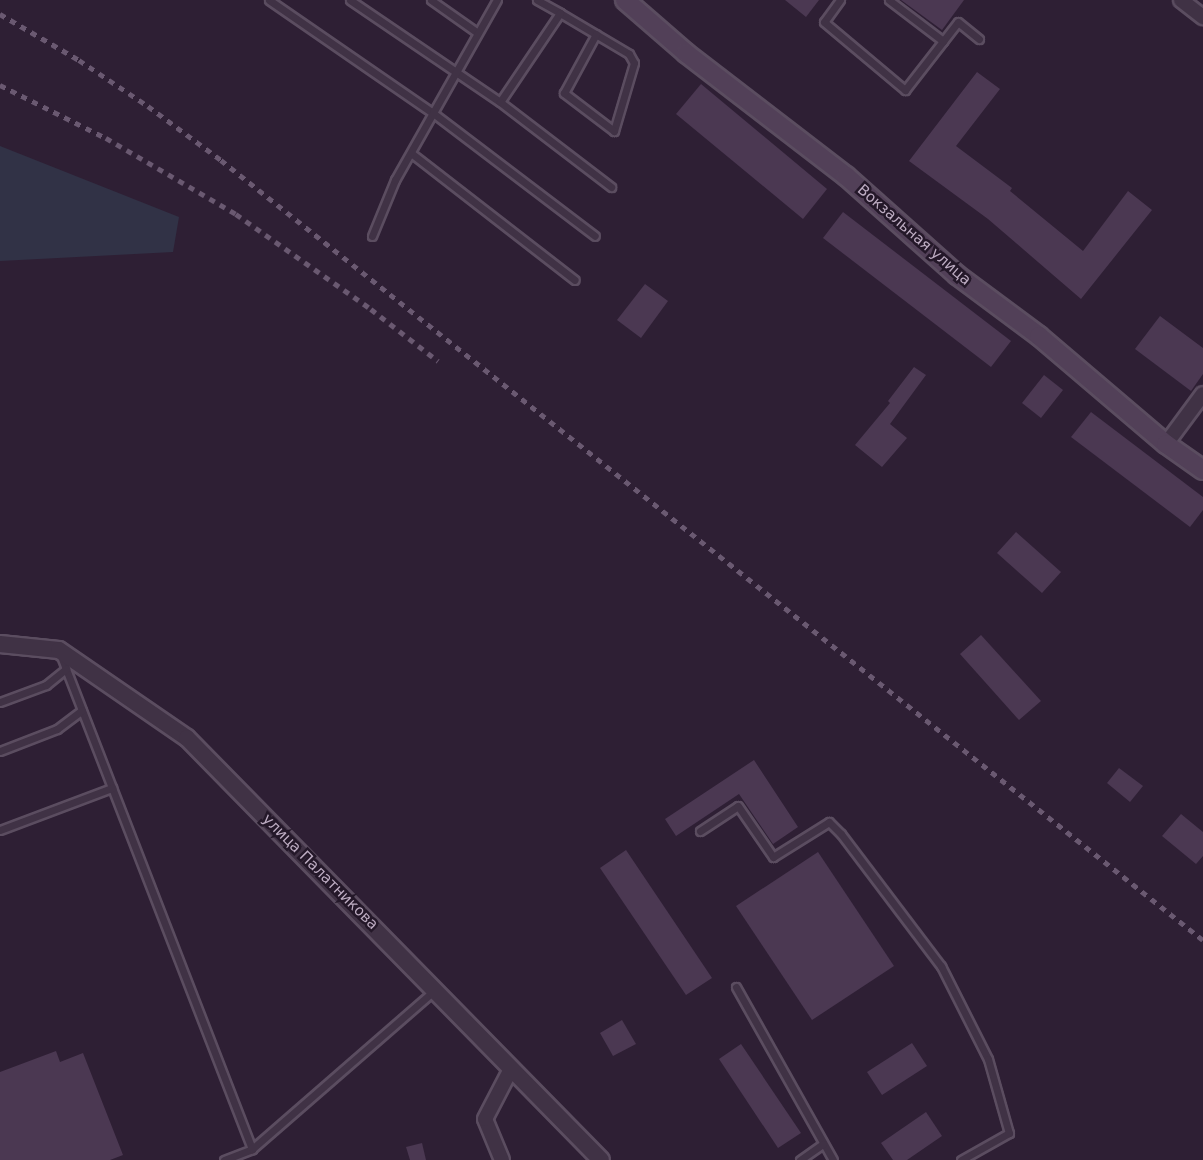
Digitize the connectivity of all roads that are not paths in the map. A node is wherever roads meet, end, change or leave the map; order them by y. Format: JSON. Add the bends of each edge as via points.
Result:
{"nodes":[{"id":1,"x":269,"y":0,"type":"edge"},
{"id":2,"x":350,"y":0,"type":"edge"},
{"id":3,"x":431,"y":0,"type":"edge"},
{"id":4,"x":497,"y":0,"type":"edge"},
{"id":5,"x":537,"y":0,"type":"edge"},
{"id":6,"x":625,"y":0,"type":"edge"},
{"id":7,"x":840,"y":0,"type":"edge"},
{"id":8,"x":889,"y":0,"type":"edge"},
{"id":9,"x":1181,"y":0,"type":"edge"},
{"id":10,"x":560,"y":13,"type":"junction"},
{"id":11,"x":1203,"y":17,"type":"edge"},
{"id":12,"x":478,"y":33,"type":"junction"},
{"id":13,"x":596,"y":34,"type":"junction"},
{"id":14,"x":979,"y":39,"type":"dead end"},
{"id":15,"x":943,"y":41,"type":"junction"},
{"id":16,"x":455,"y":73,"type":"junction"},
{"id":17,"x":500,"y":102,"type":"junction"},
{"id":18,"x":433,"y":113,"type":"junction"},
{"id":19,"x":411,"y":153,"type":"junction"},
{"id":20,"x":611,"y":188,"type":"dead end"},
{"id":21,"x":372,"y":236,"type":"dead end"},
{"id":22,"x":596,"y":236,"type":"dead end"},
{"id":23,"x":575,"y":280,"type":"dead end"},
{"id":24,"x":1203,"y":394,"type":"edge"},
{"id":25,"x":1166,"y":444,"type":"junction"},
{"id":26,"x":1203,"y":470,"type":"edge"},
{"id":27,"x":0,"y":644,"type":"edge"},
{"id":28,"x":59,"y":650,"type":"junction"},
{"id":29,"x":66,"y":669,"type":"junction"},
{"id":30,"x":0,"y":702,"type":"edge"},
{"id":31,"x":82,"y":710,"type":"junction"},
{"id":32,"x":0,"y":751,"type":"edge"},
{"id":33,"x":112,"y":788,"type":"junction"},
{"id":34,"x":0,"y":830,"type":"edge"},
{"id":35,"x":700,"y":831,"type":"dead end"},
{"id":36,"x":736,"y":987,"type":"dead end"},
{"id":37,"x":435,"y":990,"type":"junction"},
{"id":38,"x":511,"y":1069,"type":"junction"},
{"id":39,"x":823,"y":1144,"type":"junction"},
{"id":40,"x":252,"y":1149,"type":"junction"},
{"id":41,"x":224,"y":1160,"type":"edge"},
{"id":42,"x":502,"y":1160,"type":"edge"},
{"id":43,"x":601,"y":1160,"type":"edge"},
{"id":44,"x":800,"y":1160,"type":"edge"},
{"id":45,"x":833,"y":1160,"type":"edge"},
{"id":46,"x":961,"y":1160,"type":"edge"}],
"edges":[{"from":1,"to":18,"type":"lane"},
{"from":2,"to":16,"type":"lane"},
{"from":3,"to":12,"type":"lane"},
{"from":4,"to":12,"type":"lane"},
{"from":5,"to":10,"type":"lane"},
{"from":6,"to":25,"type":"main road","name":"Вокзальная улица","via":[[686,53],[846,176],[957,275],[1039,336]]},
{"from":7,"to":15,"type":"lane","via":[[824,22],[905,90]]},
{"from":8,"to":15,"type":"lane"},
{"from":9,"to":11,"type":"street"},
{"from":10,"to":13,"type":"lane"},
{"from":10,"to":17,"type":"lane"},
{"from":12,"to":16,"type":"lane"},
{"from":13,"to":13,"type":"lane","via":[[564,93],[614,131],[634,63],[629,54]]},
{"from":14,"to":15,"type":"lane","via":[[958,22]]},
{"from":16,"to":17,"type":"lane"},
{"from":16,"to":18,"type":"lane"},
{"from":17,"to":20,"type":"lane"},
{"from":18,"to":19,"type":"lane"},
{"from":18,"to":22,"type":"lane"},
{"from":19,"to":21,"type":"lane"},
{"from":19,"to":23,"type":"lane"},
{"from":24,"to":25,"type":"street"},
{"from":25,"to":26,"type":"main road","name":"Вокзальная улица"},
{"from":27,"to":28,"type":"street","name":"улица Палатникова"},
{"from":28,"to":29,"type":"lane"},
{"from":28,"to":37,"type":"street","name":"улица Палатникова","via":[[187,738]]},
{"from":29,"to":30,"type":"lane","via":[[46,685]]},
{"from":29,"to":31,"type":"lane"},
{"from":31,"to":32,"type":"lane","via":[[57,729]]},
{"from":31,"to":33,"type":"lane"},
{"from":33,"to":34,"type":"lane"},
{"from":33,"to":40,"type":"lane"},
{"from":35,"to":46,"type":"lane","via":[[738,806],[773,857],[829,822],[841,834],[941,966],[988,1059],[1009,1133]]},
{"from":36,"to":39,"type":"lane"},
{"from":37,"to":38,"type":"street","name":"улица Палатникова"},
{"from":37,"to":40,"type":"lane"},
{"from":38,"to":42,"type":"street","via":[[485,1119]]},
{"from":38,"to":43,"type":"street","name":"улица Палатникова"},
{"from":39,"to":44,"type":"lane"},
{"from":39,"to":45,"type":"lane"},
{"from":40,"to":41,"type":"lane"}]}
